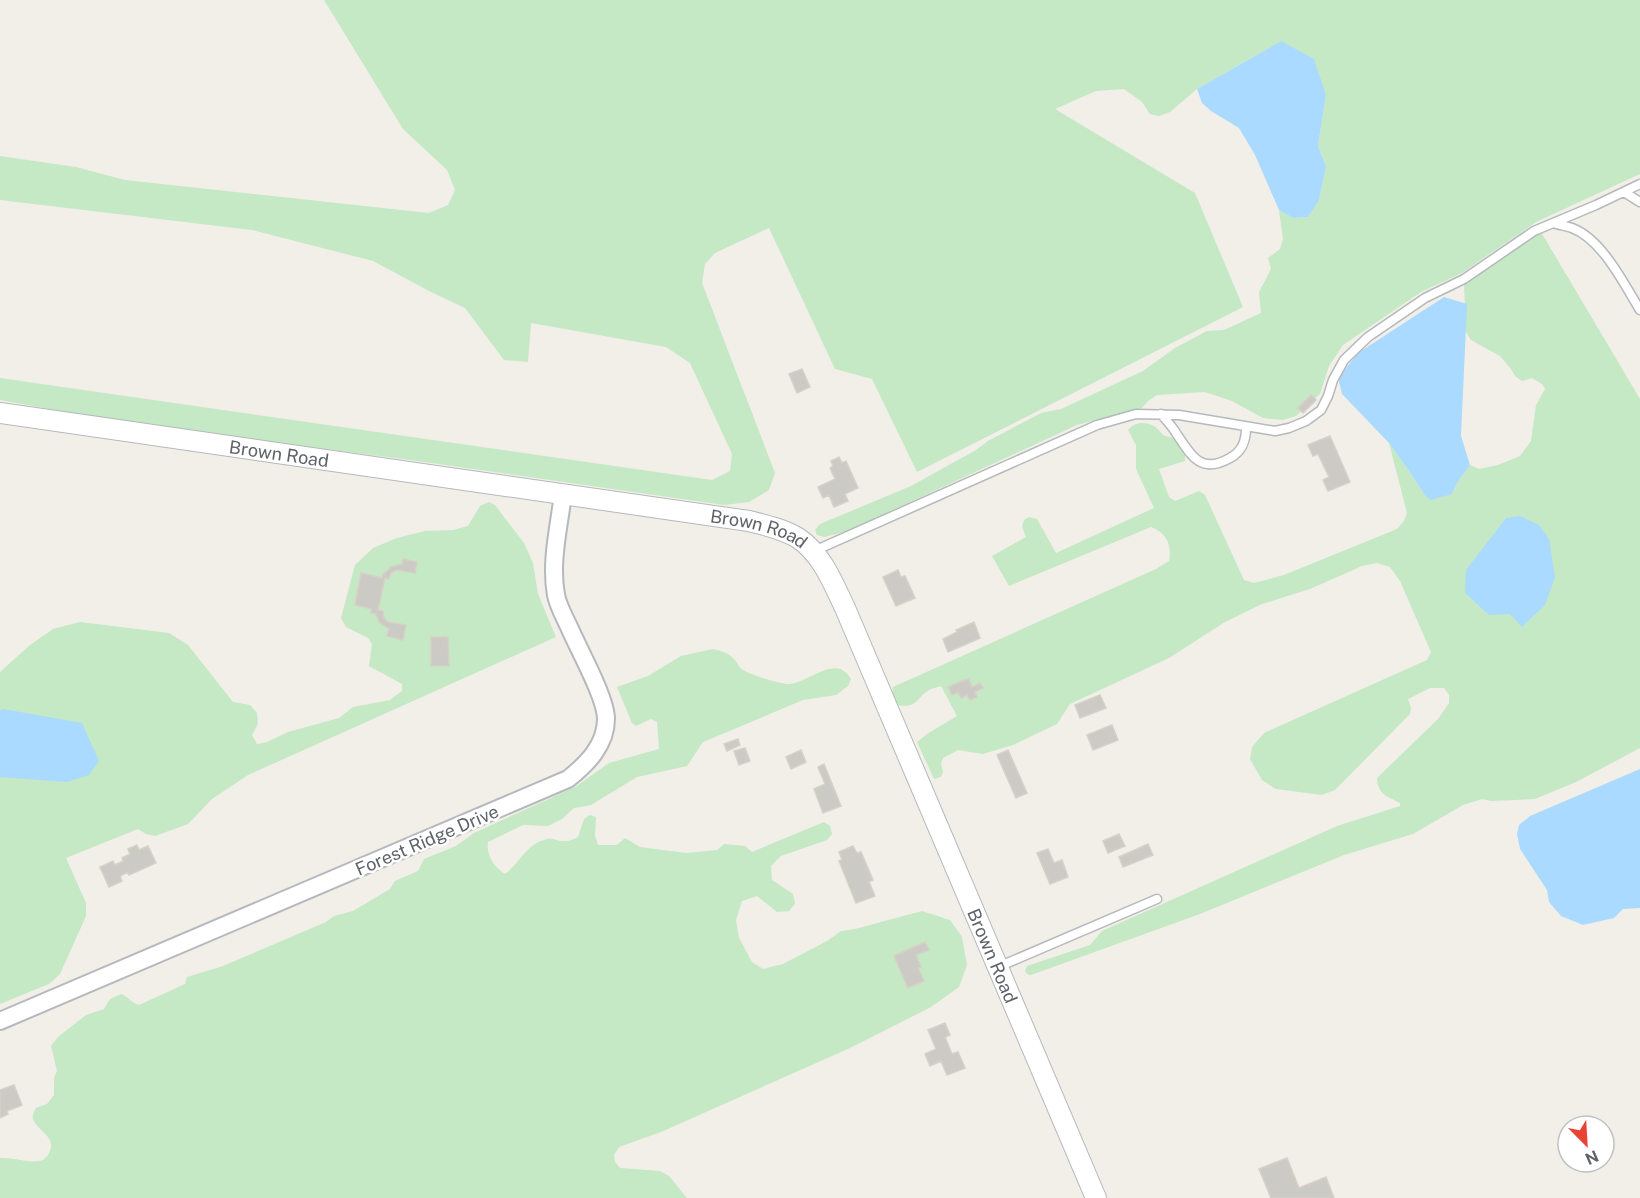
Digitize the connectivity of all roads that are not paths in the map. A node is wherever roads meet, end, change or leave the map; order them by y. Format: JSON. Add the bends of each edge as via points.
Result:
{"nodes":[{"id":1,"x":1640,"y":184,"type":"edge"},
{"id":2,"x":1624,"y":192,"type":"junction"},
{"id":3,"x":1640,"y":202,"type":"edge"},
{"id":4,"x":1553,"y":223,"type":"junction"},
{"id":5,"x":1640,"y":310,"type":"edge"},
{"id":6,"x":0,"y":413,"type":"edge"},
{"id":7,"x":1161,"y":414,"type":"junction"},
{"id":8,"x":1246,"y":427,"type":"junction"},
{"id":9,"x":563,"y":494,"type":"junction"},
{"id":10,"x":813,"y":551,"type":"junction"},
{"id":11,"x":1157,"y":899,"type":"dead end"},
{"id":12,"x":998,"y":967,"type":"junction"},
{"id":13,"x":0,"y":1021,"type":"edge"},
{"id":14,"x":1096,"y":1198,"type":"edge"}],
"edges":[{"from":1,"to":2,"type":"lane"},
{"from":2,"to":3,"type":"lane"},
{"from":2,"to":4,"type":"lane"},
{"from":4,"to":5,"type":"lane","via":[[1573,228],[1590,239],[1613,266]]},
{"from":4,"to":8,"type":"lane","via":[[1534,231],[1464,279],[1425,298],[1368,337],[1344,360],[1321,410],[1306,421],[1275,431]]},
{"from":6,"to":9,"type":"street","name":"Brown Road"},
{"from":7,"to":8,"type":"lane"},
{"from":7,"to":8,"type":"lane","via":[[1190,455],[1208,465],[1234,456],[1246,440]]},
{"from":7,"to":10,"type":"lane","via":[[1136,414],[1097,425]]},
{"from":9,"to":10,"type":"street","name":"Brown Road","via":[[749,520],[779,529]]},
{"from":9,"to":13,"type":"street","name":"Forest Ridge Drive","via":[[553,571],[556,597],[606,718],[603,738],[583,767],[568,779]]},
{"from":10,"to":12,"type":"street","name":"Brown Road","via":[[830,575],[845,608]]},
{"from":11,"to":12,"type":"lane"},
{"from":12,"to":14,"type":"street","name":"Brown Road"}]}
